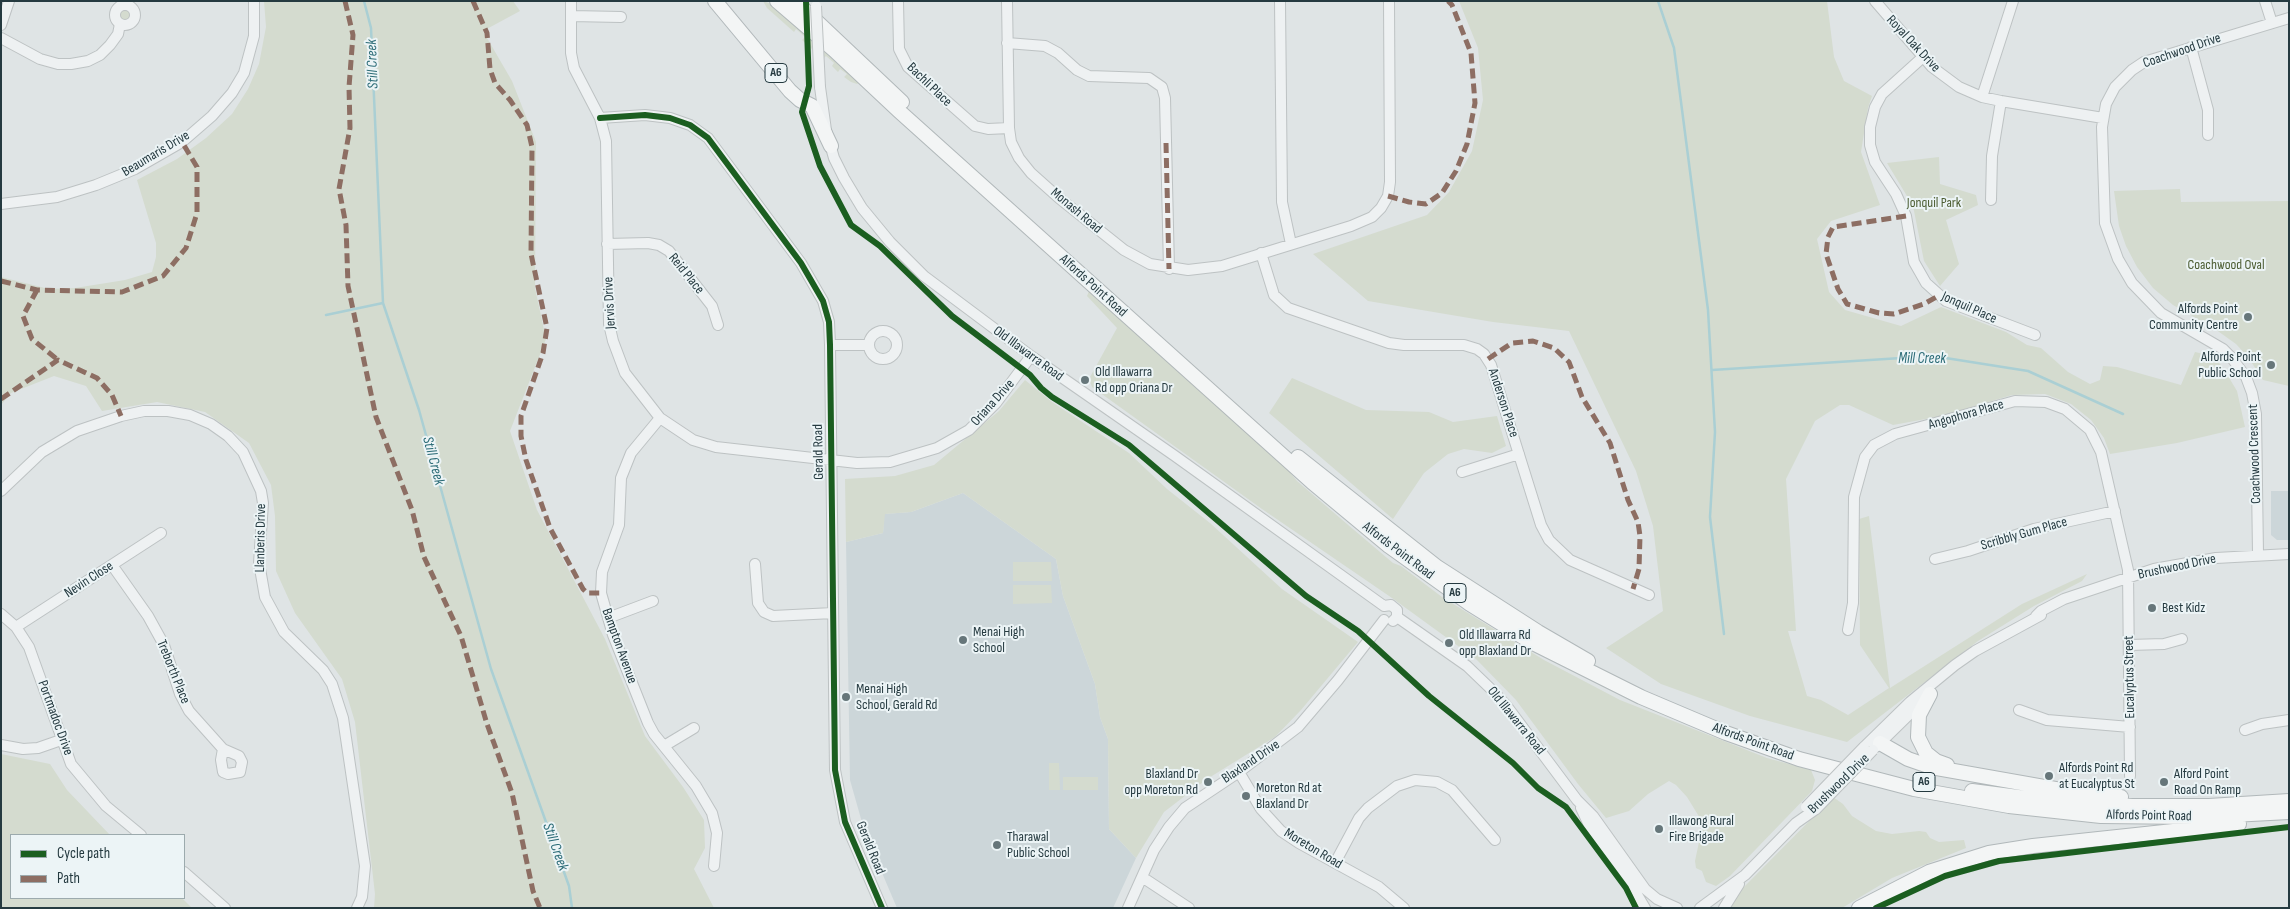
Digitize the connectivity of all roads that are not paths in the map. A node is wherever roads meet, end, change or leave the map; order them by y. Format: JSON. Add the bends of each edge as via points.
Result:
{"nodes":[{"id":1,"x":9,"y":1,"type":"edge"},
{"id":2,"x":254,"y":1,"type":"edge"},
{"id":3,"x":571,"y":1,"type":"edge"},
{"id":4,"x":715,"y":1,"type":"edge"},
{"id":5,"x":777,"y":1,"type":"edge"},
{"id":6,"x":795,"y":1,"type":"edge"},
{"id":7,"x":898,"y":1,"type":"edge"},
{"id":8,"x":1007,"y":1,"type":"edge"},
{"id":9,"x":1280,"y":1,"type":"edge"},
{"id":10,"x":1389,"y":1,"type":"edge"},
{"id":11,"x":1874,"y":1,"type":"edge"},
{"id":12,"x":2013,"y":1,"type":"edge"},
{"id":13,"x":2266,"y":1,"type":"edge"},
{"id":14,"x":816,"y":4,"type":"edge"},
{"id":15,"x":571,"y":16,"type":"junction"},
{"id":16,"x":621,"y":17,"type":"dead end"},
{"id":17,"x":2289,"y":18,"type":"edge"},
{"id":18,"x":2272,"y":23,"type":"junction"},
{"id":19,"x":120,"y":24,"type":"dead end"},
{"id":20,"x":1,"y":25,"type":"edge"},
{"id":21,"x":1,"y":38,"type":"edge"},
{"id":22,"x":1007,"y":43,"type":"junction"},
{"id":23,"x":2191,"y":47,"type":"junction"},
{"id":24,"x":1923,"y":57,"type":"junction"},
{"id":25,"x":1982,"y":97,"type":"junction"},
{"id":26,"x":2001,"y":101,"type":"junction"},
{"id":27,"x":600,"y":118,"type":"junction"},
{"id":28,"x":2103,"y":118,"type":"junction"},
{"id":29,"x":1009,"y":128,"type":"junction"},
{"id":30,"x":2208,"y":135,"type":"dead end"},
{"id":31,"x":830,"y":146,"type":"junction"},
{"id":32,"x":1991,"y":200,"type":"dead end"},
{"id":33,"x":1,"y":204,"type":"edge"},
{"id":34,"x":607,"y":244,"type":"junction"},
{"id":35,"x":1291,"y":244,"type":"junction"},
{"id":36,"x":1261,"y":253,"type":"junction"},
{"id":37,"x":1169,"y":269,"type":"junction"},
{"id":38,"x":718,"y":325,"type":"dead end"},
{"id":39,"x":2035,"y":335,"type":"dead end"},
{"id":40,"x":830,"y":345,"type":"junction"},
{"id":41,"x":869,"y":345,"type":"dead end"},
{"id":42,"x":1031,"y":356,"type":"junction"},
{"id":43,"x":660,"y":418,"type":"junction"},
{"id":44,"x":1519,"y":454,"type":"junction"},
{"id":45,"x":831,"y":459,"type":"junction"},
{"id":46,"x":1462,"y":472,"type":"dead end"},
{"id":47,"x":1,"y":491,"type":"edge"},
{"id":48,"x":2115,"y":511,"type":"junction"},
{"id":49,"x":161,"y":533,"type":"dead end"},
{"id":50,"x":2258,"y":554,"type":"junction"},
{"id":51,"x":2289,"y":554,"type":"edge"},
{"id":52,"x":1935,"y":559,"type":"dead end"},
{"id":53,"x":756,"y":564,"type":"dead end"},
{"id":54,"x":112,"y":565,"type":"junction"},
{"id":55,"x":2128,"y":577,"type":"junction"},
{"id":56,"x":1649,"y":595,"type":"dead end"},
{"id":57,"x":654,"y":601,"type":"dead end"},
{"id":58,"x":1384,"y":606,"type":"junction"},
{"id":59,"x":833,"y":613,"type":"junction"},
{"id":60,"x":1,"y":614,"type":"edge"},
{"id":61,"x":1397,"y":617,"type":"junction"},
{"id":62,"x":608,"y":618,"type":"junction"},
{"id":63,"x":1384,"y":620,"type":"junction"},
{"id":64,"x":16,"y":627,"type":"junction"},
{"id":65,"x":1848,"y":630,"type":"dead end"},
{"id":66,"x":2182,"y":639,"type":"dead end"},
{"id":67,"x":2129,"y":645,"type":"junction"},
{"id":68,"x":1987,"y":646,"type":"junction"},
{"id":69,"x":1930,"y":694,"type":"junction"},
{"id":70,"x":2019,"y":710,"type":"dead end"},
{"id":71,"x":2289,"y":720,"type":"edge"},
{"id":72,"x":2130,"y":727,"type":"junction"},
{"id":73,"x":694,"y":728,"type":"dead end"},
{"id":74,"x":2246,"y":730,"type":"dead end"},
{"id":75,"x":61,"y":740,"type":"junction"},
{"id":76,"x":1,"y":745,"type":"edge"},
{"id":77,"x":664,"y":746,"type":"junction"},
{"id":78,"x":1872,"y":746,"type":"junction"},
{"id":79,"x":223,"y":749,"type":"dead end"},
{"id":80,"x":1964,"y":771,"type":"junction"},
{"id":81,"x":1239,"y":772,"type":"junction"},
{"id":82,"x":2130,"y":776,"type":"dead end"},
{"id":83,"x":2289,"y":795,"type":"edge"},
{"id":84,"x":1577,"y":800,"type":"junction"},
{"id":85,"x":2289,"y":801,"type":"edge"},
{"id":86,"x":2289,"y":812,"type":"edge"},
{"id":87,"x":2289,"y":818,"type":"edge"},
{"id":88,"x":140,"y":834,"type":"edge"},
{"id":89,"x":1495,"y":840,"type":"dead end"},
{"id":90,"x":1335,"y":863,"type":"junction"},
{"id":91,"x":714,"y":866,"type":"dead end"},
{"id":92,"x":185,"y":873,"type":"edge"},
{"id":93,"x":1745,"y":875,"type":"junction"},
{"id":94,"x":1142,"y":877,"type":"junction"},
{"id":95,"x":225,"y":908,"type":"edge"},
{"id":96,"x":357,"y":908,"type":"edge"},
{"id":97,"x":882,"y":908,"type":"edge"},
{"id":98,"x":1128,"y":908,"type":"edge"},
{"id":99,"x":1189,"y":908,"type":"edge"},
{"id":100,"x":1404,"y":908,"type":"edge"},
{"id":101,"x":1645,"y":908,"type":"edge"},
{"id":102,"x":1676,"y":908,"type":"edge"},
{"id":103,"x":1700,"y":908,"type":"edge"},
{"id":104,"x":1724,"y":908,"type":"edge"},
{"id":105,"x":1859,"y":908,"type":"edge"}],
"edges":[{"from":1,"to":20,"type":"street"},
{"from":2,"to":33,"type":"street","name":"Beaumaris Drive","via":[[254,36],[244,73],[212,116],[182,142],[135,169],[96,185],[57,197]]},
{"from":3,"to":15,"type":"street","name":"Jervis Drive"},
{"from":4,"to":31,"type":"highway","number":"A6","via":[[790,91],[812,106]]},
{"from":5,"to":86,"type":"highway","name":"Alfords Point Road","number":"A6","via":[[1312,482],[1388,546],[1531,642],[1640,697],[1726,733],[1800,759],[1908,788],[1994,804],[2101,816],[2194,817]]},
{"from":6,"to":85,"type":"highway","name":"Alfords Point Road","number":"A6","via":[[908,108],[1305,463],[1437,567],[1581,657],[1660,696],[1744,730],[1837,760],[1917,780],[2026,798],[2101,805],[2193,806]]},
{"from":7,"to":29,"type":"street","name":"Bachli Place","via":[[899,48],[908,67],[975,126]]},
{"from":8,"to":22,"type":"street","name":"Monash Road"},
{"from":9,"to":35,"type":"street","via":[[1282,202]]},
{"from":10,"to":35,"type":"street","name":"Monash Road","via":[[1388,196],[1377,212],[1366,220]]},
{"from":11,"to":24,"type":"street","name":"Royal Oak Drive"},
{"from":12,"to":25,"type":"street"},
{"from":13,"to":18,"type":"street"},
{"from":14,"to":31,"type":"street","name":"Old Illawarra Road","bridge":true,"via":[[820,87]]},
{"from":15,"to":16,"type":"street"},
{"from":15,"to":27,"type":"street","name":"Jervis Drive","via":[[574,68]]},
{"from":17,"to":18,"type":"street","name":"Coachwood Drive"},
{"from":18,"to":23,"type":"street","name":"Coachwood Drive"},
{"from":19,"to":21,"type":"street","via":[[118,34],[100,55],[71,64],[40,59]]},
{"from":22,"to":29,"type":"street","name":"Monash Road"},
{"from":22,"to":37,"type":"street","via":[[1045,46],[1089,76],[1154,80],[1164,92]]},
{"from":23,"to":28,"type":"street","name":"Coachwood Drive","via":[[2151,59],[2132,70],[2115,87]]},
{"from":23,"to":30,"type":"street","via":[[2208,110]]},
{"from":24,"to":25,"type":"street","name":"Royal Oak Drive","via":[[1952,82]]},
{"from":24,"to":39,"type":"street","name":"Jonquil Place","via":[[1882,94],[1871,117],[1869,137],[1876,162],[1906,216],[1914,262],[1926,283],[1946,301]]},
{"from":25,"to":26,"type":"street","name":"Royal Oak Drive"},
{"from":26,"to":28,"type":"street","name":"Royal Oak Drive"},
{"from":26,"to":32,"type":"street","via":[[1992,156]]},
{"from":27,"to":34,"type":"street","name":"Jervis Drive","via":[[608,164]]},
{"from":27,"to":40,"type":"street","name":"Gerald Road","via":[[645,115],[670,118],[690,125],[708,138],[813,280],[829,322]]},
{"from":28,"to":50,"type":"street","name":"Coachwood Crescent","via":[[2102,196],[2105,223],[2118,259],[2132,283],[2161,313],[2223,349],[2231,357],[2246,377],[2252,393],[2256,414]]},
{"from":29,"to":37,"type":"street","name":"Monash Road","via":[[1011,142],[1019,158],[1059,198],[1124,250],[1141,260]]},
{"from":31,"to":42,"type":"street","name":"Old Illawarra Road","via":[[853,194],[890,242],[938,288]]},
{"from":34,"to":38,"type":"street","name":"Reid Place","via":[[648,243],[670,252],[712,306]]},
{"from":34,"to":43,"type":"street","name":"Jervis Drive","via":[[612,341],[625,374]]},
{"from":35,"to":36,"type":"street","name":"Monash Road"},
{"from":36,"to":37,"type":"street","name":"Monash Road","via":[[1206,269]]},
{"from":36,"to":44,"type":"street","name":"Anderson Place","via":[[1274,294],[1288,308],[1388,343],[1464,345],[1477,349],[1491,365]]},
{"from":40,"to":41,"type":"street"},
{"from":40,"to":45,"type":"street","name":"Gerald Road"},
{"from":42,"to":45,"type":"street","name":"Oriana Drive","via":[[986,414],[948,443],[890,462]]},
{"from":42,"to":58,"type":"street","name":"Old Illawarra Road"},
{"from":43,"to":45,"type":"street","name":"Jervis Drive","via":[[694,440],[716,447]]},
{"from":43,"to":62,"type":"street","name":"Bampton Avenue","via":[[631,454],[621,478],[619,525],[601,582]]},
{"from":44,"to":46,"type":"street"},
{"from":44,"to":56,"type":"street","name":"Anderson Place","via":[[1541,525],[1555,548],[1574,563]]},
{"from":45,"to":59,"type":"street","name":"Gerald Road"},
{"from":47,"to":96,"type":"street","name":"Llanberis Drive","via":[[42,452],[78,431],[144,411],[190,415],[211,424],[243,452],[262,497],[259,563],[265,597],[284,632],[323,670],[332,684],[343,718],[365,866],[362,897]]},
{"from":48,"to":52,"type":"street","name":"Scribbly Gum Place","via":[[2034,529]]},
{"from":48,"to":55,"type":"street","name":"Angophora Place"},
{"from":48,"to":65,"type":"street","name":"Angophora Place","via":[[2096,441],[2082,422],[2056,406],[2034,401],[2014,402],[1887,437],[1874,445],[1865,457],[1854,497],[1853,603]]},
{"from":49,"to":54,"type":"street","name":"Nevin Close"},
{"from":50,"to":51,"type":"street","name":"Brushwood Drive"},
{"from":50,"to":55,"type":"street","name":"Brushwood Drive","via":[[2186,562]]},
{"from":53,"to":59,"type":"street","via":[[758,603],[764,612],[773,616]]},
{"from":54,"to":64,"type":"street","name":"Nevin Close"},
{"from":54,"to":79,"type":"street","name":"Treborth Place","via":[[164,645],[189,711]]},
{"from":55,"to":67,"type":"street","name":"Eucalyptus Street"},
{"from":55,"to":68,"type":"street","name":"Brushwood Drive","via":[[2070,599]]},
{"from":57,"to":62,"type":"street"},
{"from":58,"to":61,"type":"street","via":[[1396,608]]},
{"from":58,"to":63,"type":"street","via":[[1381,613]]},
{"from":59,"to":97,"type":"street","name":"Gerald Road","via":[[834,762],[838,796],[854,847]]},
{"from":60,"to":64,"type":"street","name":"Portmadoc Drive"},
{"from":61,"to":63,"type":"street","via":[[1391,622]]},
{"from":61,"to":84,"type":"street","name":"Old Illawarra Road","via":[[1487,684]]},
{"from":62,"to":77,"type":"street","name":"Bampton Avenue","via":[[648,723]]},
{"from":63,"to":81,"type":"street","name":"Blaxland Drive","via":[[1298,727]]},
{"from":64,"to":75,"type":"street","name":"Portmadoc Drive","via":[[29,647]]},
{"from":66,"to":67,"type":"street","via":[[2164,644]]},
{"from":67,"to":72,"type":"street","name":"Eucalyptus Street"},
{"from":68,"to":69,"type":"street","name":"Brushwood Drive"},
{"from":68,"to":78,"type":"street","name":"Brushwood Drive","via":[[1934,682]]},
{"from":69,"to":78,"type":"street","name":"Brushwood Drive"},
{"from":69,"to":80,"type":"highway","via":[[1917,721],[1920,743],[1936,761]]},
{"from":70,"to":72,"type":"street","via":[[2047,720]]},
{"from":71,"to":74,"type":"street"},
{"from":72,"to":82,"type":"street","name":"Eucalyptus Street"},
{"from":73,"to":77,"type":"street"},
{"from":75,"to":76,"type":"street","via":[[38,748]]},
{"from":75,"to":88,"type":"street","name":"Portmadoc Drive","via":[[71,764],[83,780],[106,806]]},
{"from":77,"to":91,"type":"street","name":"Bampton Avenue","via":[[708,804],[717,833]]},
{"from":78,"to":80,"type":"highway","via":[[1922,765]]},
{"from":78,"to":93,"type":"street","name":"Brushwood Drive","bridge":true},
{"from":80,"to":83,"type":"highway","via":[[2122,797],[2232,799]]},
{"from":81,"to":90,"type":"street","name":"Moreton Road","via":[[1273,824],[1299,844]]},
{"from":81,"to":94,"type":"street","name":"Blaxland Drive","via":[[1185,808],[1168,826]]},
{"from":84,"to":101,"type":"street","name":"Old Illawarra Road","via":[[1588,823]]},
{"from":84,"to":102,"type":"street","name":"Old Illawarra Road","via":[[1593,816],[1645,889]]},
{"from":87,"to":105,"type":"highway","via":[[1989,853],[1929,872]]},
{"from":89,"to":90,"type":"street","via":[[1452,790],[1438,782],[1415,780],[1397,786],[1368,808],[1359,818]]},
{"from":90,"to":100,"type":"street","name":"Moreton Road","via":[[1378,888]]},
{"from":92,"to":95,"type":"street"},
{"from":93,"to":103,"type":"street","name":"Brushwood Drive"},
{"from":93,"to":104,"type":"street","name":"Brushwood Drive"},
{"from":94,"to":98,"type":"street","name":"Blaxland Drive"},
{"from":94,"to":99,"type":"street"}]}
